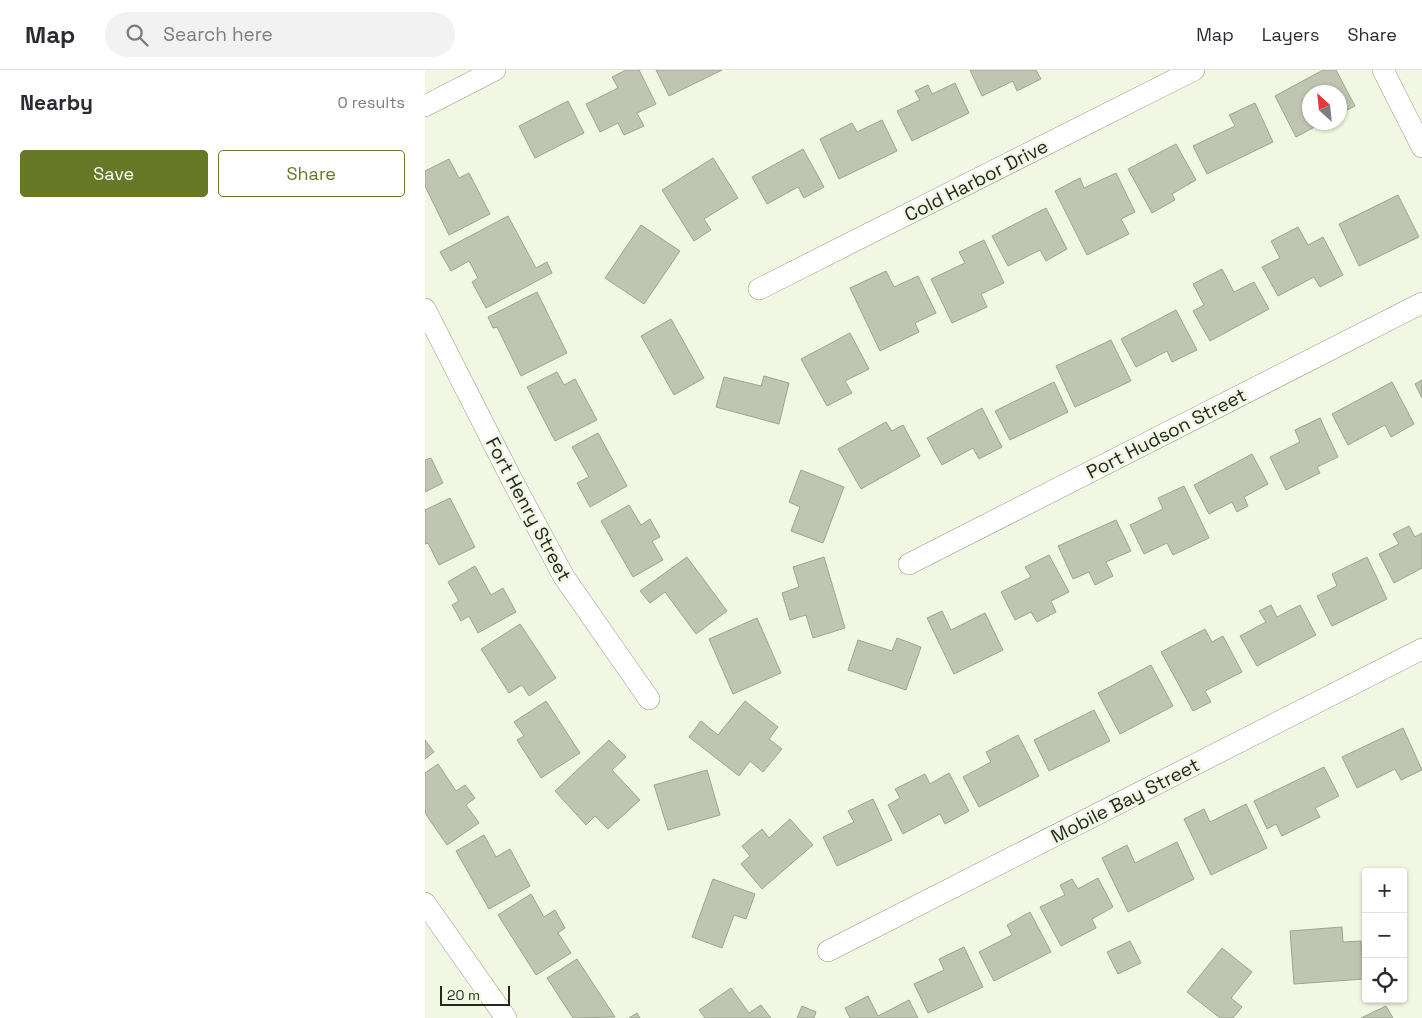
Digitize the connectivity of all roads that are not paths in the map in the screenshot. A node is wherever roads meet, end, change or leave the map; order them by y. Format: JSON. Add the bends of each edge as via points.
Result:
{"nodes":[{"id":1,"x":495,"y":70,"type":"edge"},
{"id":2,"x":1193,"y":70,"type":"edge"},
{"id":3,"x":1383,"y":70,"type":"edge"},
{"id":4,"x":425,"y":106,"type":"edge"},
{"id":5,"x":1422,"y":147,"type":"edge"},
{"id":6,"x":759,"y":290,"type":"dead end"},
{"id":7,"x":1422,"y":303,"type":"edge"},
{"id":8,"x":425,"y":308,"type":"edge"},
{"id":9,"x":909,"y":564,"type":"dead end"},
{"id":10,"x":1422,"y":649,"type":"edge"},
{"id":11,"x":649,"y":699,"type":"dead end"},
{"id":12,"x":425,"y":903,"type":"edge"},
{"id":13,"x":828,"y":951,"type":"dead end"},
{"id":14,"x":506,"y":1018,"type":"edge"}],
"edges":[{"from":1,"to":4,"type":"street"},
{"from":2,"to":6,"type":"street","name":"Cold Harbor Drive"},
{"from":3,"to":5,"type":"street"},
{"from":7,"to":9,"type":"street","name":"Port Hudson Street"},
{"from":8,"to":11,"type":"street","name":"Fort Henry Street","via":[[565,577]]},
{"from":10,"to":13,"type":"street","name":"Mobile Bay Street"},
{"from":12,"to":14,"type":"street"}]}
